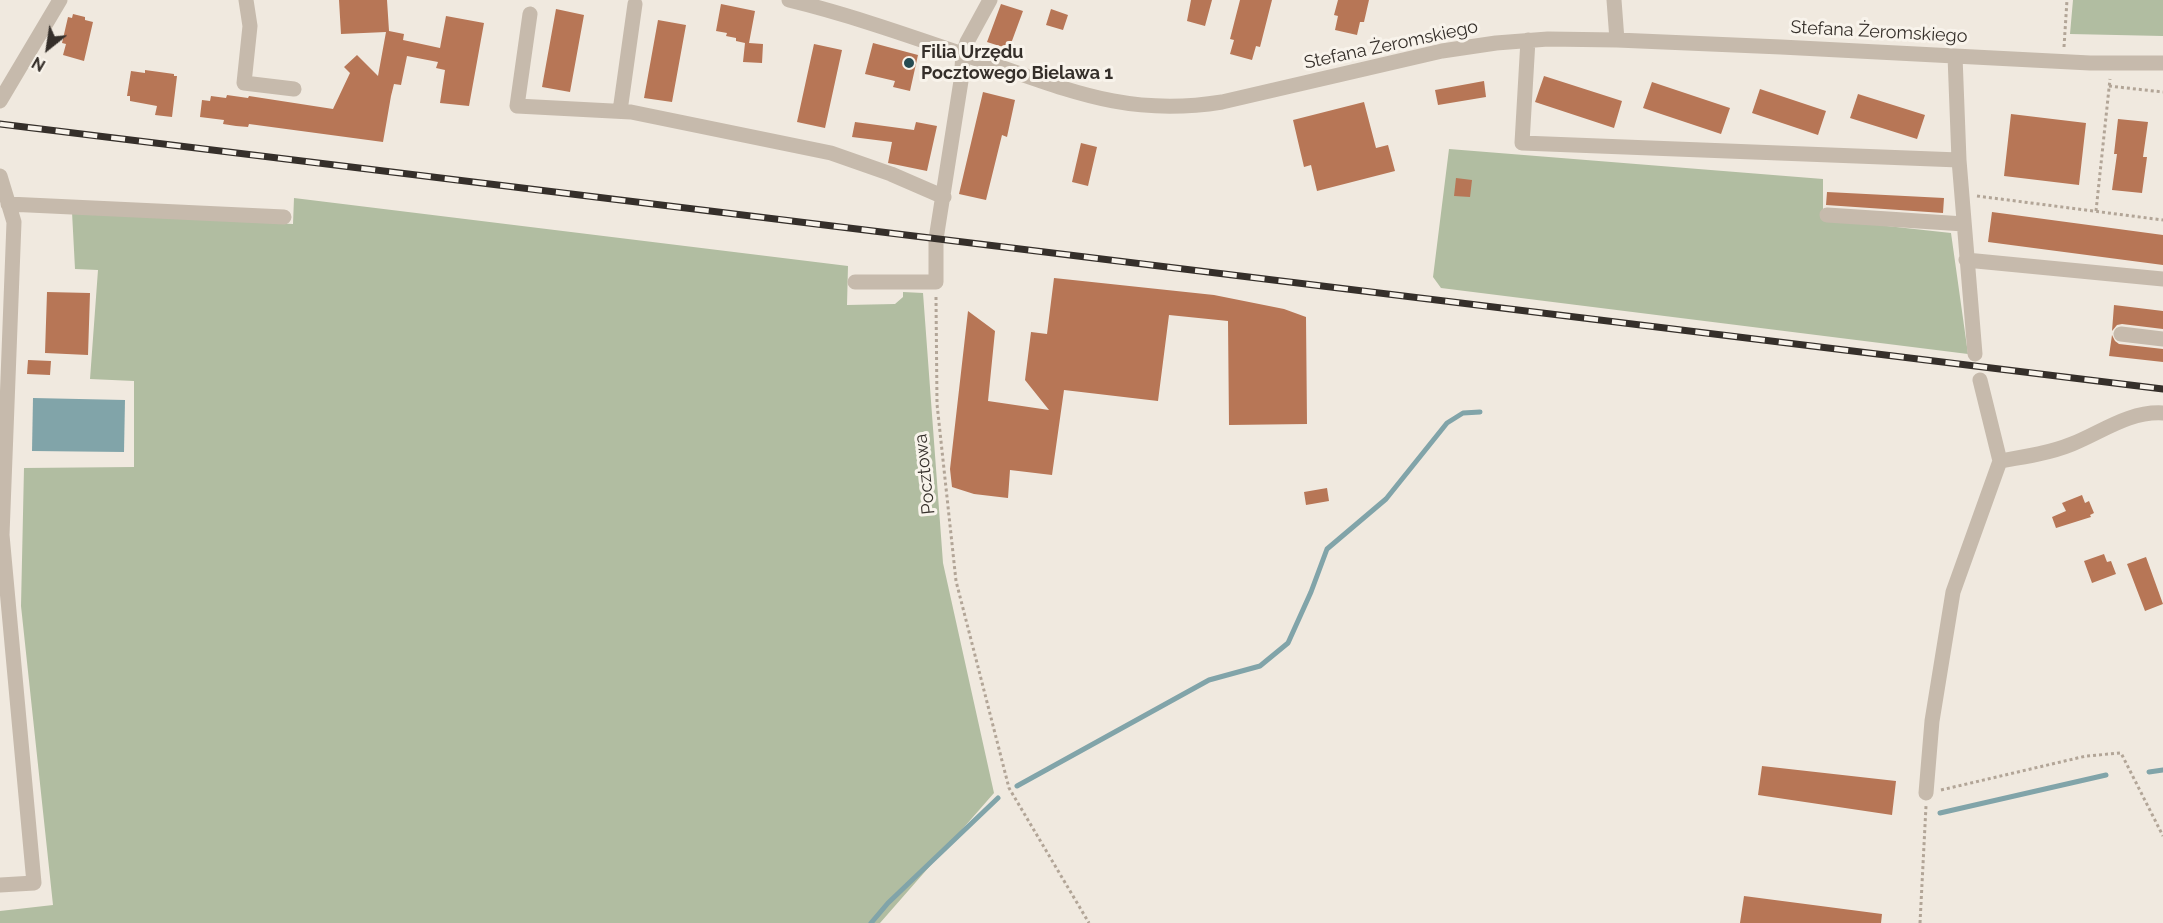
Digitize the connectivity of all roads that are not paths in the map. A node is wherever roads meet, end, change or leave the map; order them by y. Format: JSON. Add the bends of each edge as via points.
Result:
{"nodes":[{"id":1,"x":60,"y":0,"type":"edge"},
{"id":2,"x":246,"y":0,"type":"edge"},
{"id":3,"x":789,"y":0,"type":"edge"},
{"id":4,"x":990,"y":0,"type":"edge"},
{"id":5,"x":1614,"y":0,"type":"edge"},
{"id":6,"x":635,"y":4,"type":"dead end"},
{"id":7,"x":530,"y":14,"type":"dead end"},
{"id":8,"x":1528,"y":40,"type":"junction"},
{"id":9,"x":1617,"y":40,"type":"junction"},
{"id":10,"x":963,"y":54,"type":"junction"},
{"id":11,"x":1955,"y":56,"type":"junction"},
{"id":12,"x":2163,"y":63,"type":"edge"},
{"id":13,"x":294,"y":89,"type":"dead end"},
{"id":14,"x":0,"y":101,"type":"edge"},
{"id":15,"x":620,"y":111,"type":"junction"},
{"id":16,"x":1959,"y":160,"type":"junction"},
{"id":17,"x":0,"y":176,"type":"edge"},
{"id":18,"x":944,"y":197,"type":"junction"},
{"id":19,"x":8,"y":204,"type":"junction"},
{"id":20,"x":1827,"y":215,"type":"dead end"},
{"id":21,"x":284,"y":217,"type":"dead end"},
{"id":22,"x":1964,"y":225,"type":"junction"},
{"id":23,"x":1966,"y":260,"type":"junction"},
{"id":24,"x":2163,"y":279,"type":"edge"},
{"id":25,"x":855,"y":282,"type":"dead end"},
{"id":26,"x":2121,"y":334,"type":"dead end"},
{"id":27,"x":2163,"y":339,"type":"edge"},
{"id":28,"x":1975,"y":354,"type":"dead end"},
{"id":29,"x":1980,"y":380,"type":"dead end"},
{"id":30,"x":2163,"y":412,"type":"edge"},
{"id":31,"x":2000,"y":461,"type":"junction"},
{"id":32,"x":1,"y":535,"type":"edge"},
{"id":33,"x":1926,"y":793,"type":"road end"},
{"id":34,"x":0,"y":885,"type":"edge"}],
"edges":[{"from":1,"to":14,"type":"street"},
{"from":2,"to":13,"type":"street","via":[[250,26],[244,83]]},
{"from":3,"to":10,"type":"street","name":"Stefana Żeromskiego"},
{"from":4,"to":10,"type":"street"},
{"from":5,"to":9,"type":"street"},
{"from":6,"to":15,"type":"street"},
{"from":7,"to":15,"type":"street","via":[[517,106]]},
{"from":8,"to":9,"type":"street","name":"Stefana Żeromskiego"},
{"from":8,"to":10,"type":"street","name":"Stefana Żeromskiego","via":[[1442,51],[1231,100],[1175,107],[1131,105],[1091,97]]},
{"from":8,"to":16,"type":"street","via":[[1522,143]]},
{"from":9,"to":11,"type":"street","name":"Stefana Żeromskiego"},
{"from":10,"to":18,"type":"street"},
{"from":11,"to":12,"type":"street","name":"Stefana Żeromskiego"},
{"from":11,"to":16,"type":"street"},
{"from":15,"to":18,"type":"street","via":[[831,153]]},
{"from":16,"to":22,"type":"street"},
{"from":17,"to":19,"type":"street"},
{"from":18,"to":25,"type":"street","via":[[936,239],[936,282]]},
{"from":19,"to":21,"type":"street"},
{"from":19,"to":32,"type":"street","via":[[14,222]]},
{"from":20,"to":22,"type":"street"},
{"from":22,"to":23,"type":"street"},
{"from":23,"to":24,"type":"street"},
{"from":23,"to":28,"type":"street"},
{"from":26,"to":27,"type":"street"},
{"from":29,"to":31,"type":"street"},
{"from":30,"to":31,"type":"street","via":[[2135,416],[2062,448]]},
{"from":31,"to":33,"type":"street","via":[[1953,592],[1932,721]]},
{"from":32,"to":34,"type":"street","via":[[34,883]]}]}
